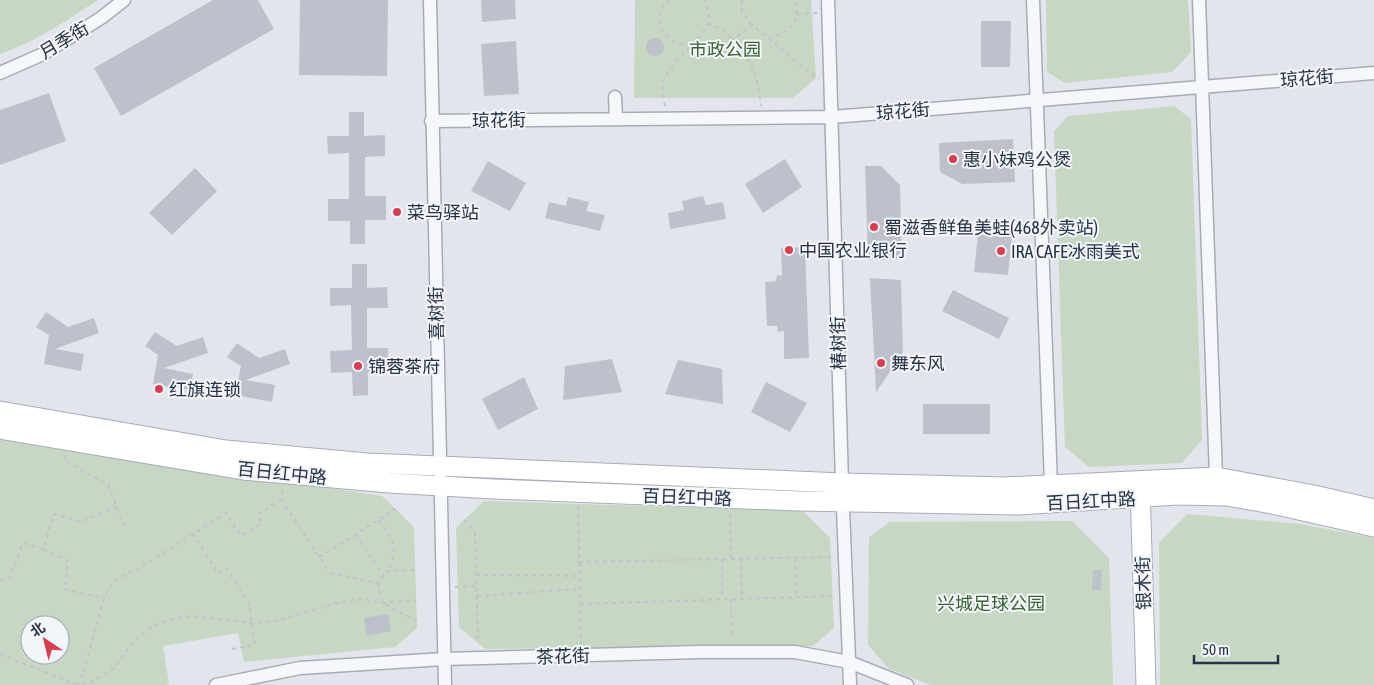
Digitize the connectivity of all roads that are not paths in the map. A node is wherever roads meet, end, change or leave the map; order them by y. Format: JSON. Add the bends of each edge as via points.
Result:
{"nodes":[{"id":1,"x":124,"y":0,"type":"edge"},
{"id":2,"x":430,"y":0,"type":"edge"},
{"id":3,"x":1033,"y":0,"type":"edge"},
{"id":4,"x":1199,"y":0,"type":"edge"},
{"id":5,"x":828,"y":6,"type":"edge"},
{"id":6,"x":0,"y":73,"type":"edge"},
{"id":7,"x":1374,"y":73,"type":"edge"},
{"id":8,"x":1202,"y":87,"type":"junction"},
{"id":9,"x":615,"y":97,"type":"dead end"},
{"id":10,"x":1037,"y":100,"type":"junction"},
{"id":11,"x":832,"y":117,"type":"junction"},
{"id":12,"x":616,"y":119,"type":"junction"},
{"id":13,"x":431,"y":120,"type":"junction"},
{"id":14,"x":0,"y":411,"type":"edge"},
{"id":15,"x":0,"y":428,"type":"edge"},
{"id":16,"x":439,"y":467,"type":"junction"},
{"id":17,"x":1216,"y":477,"type":"junction"},
{"id":18,"x":842,"y":483,"type":"junction"},
{"id":19,"x":1051,"y":484,"type":"junction"},
{"id":20,"x":440,"y":486,"type":"junction"},
{"id":21,"x":1140,"y":490,"type":"junction"},
{"id":22,"x":843,"y":502,"type":"junction"},
{"id":23,"x":1374,"y":509,"type":"edge"},
{"id":24,"x":1374,"y":527,"type":"edge"},
{"id":25,"x":444,"y":659,"type":"junction"},
{"id":26,"x":849,"y":662,"type":"junction"},
{"id":27,"x":216,"y":685,"type":"edge"},
{"id":28,"x":445,"y":685,"type":"edge"},
{"id":29,"x":850,"y":685,"type":"edge"},
{"id":30,"x":907,"y":685,"type":"edge"},
{"id":31,"x":1146,"y":685,"type":"edge"}],
"edges":[{"from":1,"to":6,"type":"street","name":"月季街","via":[[43,54]]},
{"from":2,"to":13,"type":"street","name":"喜树街"},
{"from":3,"to":10,"type":"street"},
{"from":4,"to":8,"type":"street"},
{"from":5,"to":11,"type":"street","name":"椿树街"},
{"from":7,"to":8,"type":"street","name":"琼花街"},
{"from":8,"to":10,"type":"street","name":"琼花街"},
{"from":8,"to":17,"type":"street"},
{"from":9,"to":12,"type":"street"},
{"from":10,"to":11,"type":"street","name":"琼花街"},
{"from":10,"to":19,"type":"street"},
{"from":11,"to":12,"type":"street","name":"琼花街"},
{"from":11,"to":18,"type":"street","name":"椿树街"},
{"from":12,"to":13,"type":"street","name":"琼花街"},
{"from":13,"to":16,"type":"street","name":"喜树街"},
{"from":14,"to":16,"type":"street","name":"百日红中路","via":[[226,450]]},
{"from":15,"to":20,"type":"street","name":"百日红中路","via":[[243,470]]},
{"from":16,"to":18,"type":"street","name":"百日红中路"},
{"from":16,"to":20,"type":"street","name":"喜树街"},
{"from":17,"to":21,"type":"street","name":"百日红中路"},
{"from":17,"to":23,"type":"street","name":"百日红中路"},
{"from":18,"to":19,"type":"street","name":"百日红中路","via":[[1004,487]]},
{"from":18,"to":22,"type":"street","name":"椿树街"},
{"from":19,"to":21,"type":"street","name":"百日红中路"},
{"from":20,"to":22,"type":"street","name":"百日红中路"},
{"from":20,"to":25,"type":"street","name":"喜树街"},
{"from":21,"to":22,"type":"street","name":"百日红中路","via":[[1018,505]]},
{"from":21,"to":24,"type":"street","name":"百日红中路","via":[[1177,496],[1227,496]]},
{"from":21,"to":31,"type":"street","name":"银木街"},
{"from":22,"to":26,"type":"street","name":"椿树街"},
{"from":25,"to":26,"type":"street","name":"茶花街","via":[[795,652]]},
{"from":25,"to":27,"type":"street","name":"茶花街","via":[[300,668]]},
{"from":25,"to":28,"type":"street","name":"喜树街"},
{"from":26,"to":29,"type":"street","name":"椿树街"},
{"from":26,"to":30,"type":"street","name":"茶花街"}]}
